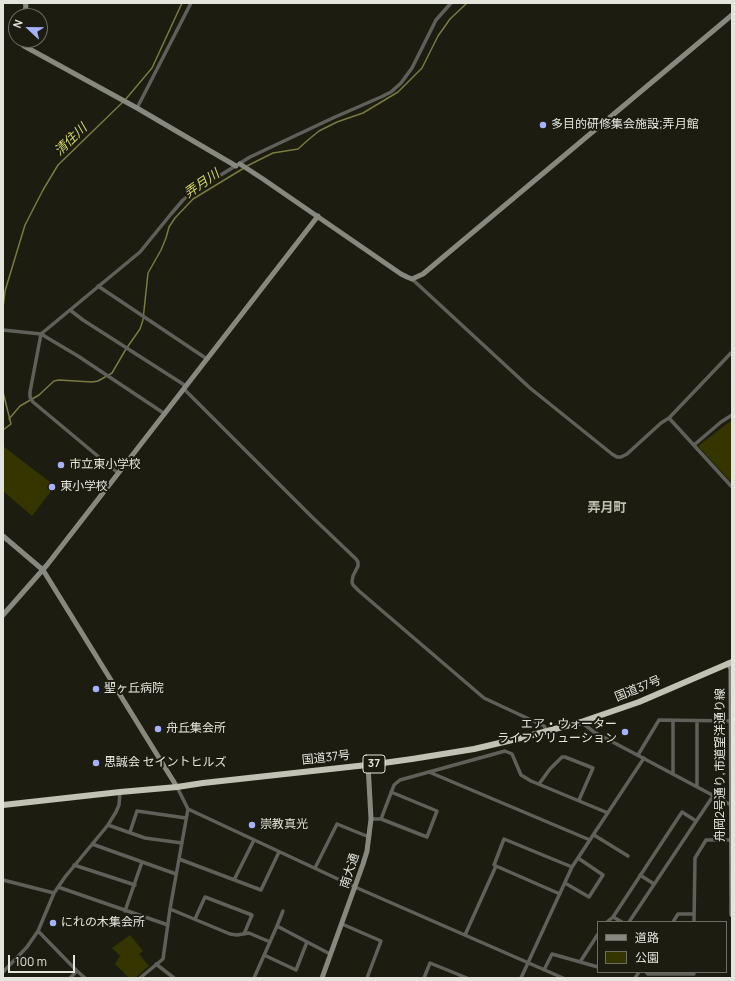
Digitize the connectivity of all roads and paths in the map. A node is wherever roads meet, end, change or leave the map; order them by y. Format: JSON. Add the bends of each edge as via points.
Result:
{"nodes":[{"id":1,"x":191,"y":3,"type":"edge"},
{"id":2,"x":451,"y":3,"type":"edge"},
{"id":3,"x":732,"y":15,"type":"edge"},
{"id":4,"x":28,"y":48,"type":"edge"},
{"id":5,"x":137,"y":108,"type":"junction"},
{"id":6,"x":238,"y":165,"type":"junction"},
{"id":7,"x":318,"y":216,"type":"junction"},
{"id":8,"x":412,"y":279,"type":"junction"},
{"id":9,"x":98,"y":286,"type":"junction"},
{"id":10,"x":70,"y":310,"type":"junction"},
{"id":11,"x":3,"y":330,"type":"edge"},
{"id":12,"x":41,"y":334,"type":"junction"},
{"id":13,"x":732,"y":353,"type":"edge"},
{"id":14,"x":207,"y":359,"type":"junction"},
{"id":15,"x":185,"y":388,"type":"junction"},
{"id":16,"x":165,"y":414,"type":"junction"},
{"id":17,"x":732,"y":415,"type":"edge"},
{"id":18,"x":669,"y":418,"type":"junction"},
{"id":19,"x":694,"y":445,"type":"junction"},
{"id":20,"x":118,"y":473,"type":"junction"},
{"id":21,"x":732,"y":487,"type":"edge"},
{"id":22,"x":3,"y":536,"type":"edge"},
{"id":23,"x":43,"y":570,"type":"junction"},
{"id":24,"x":3,"y":615,"type":"edge"},
{"id":25,"x":730,"y":662,"type":"edge"},
{"id":26,"x":673,"y":721,"type":"junction"},
{"id":27,"x":697,"y":721,"type":"junction"},
{"id":28,"x":731,"y":721,"type":"junction"},
{"id":29,"x":581,"y":722,"type":"junction"},
{"id":30,"x":731,"y":729,"type":"edge"},
{"id":31,"x":547,"y":731,"type":"junction"},
{"id":32,"x":638,"y":755,"type":"junction"},
{"id":33,"x":644,"y":758,"type":"junction"},
{"id":34,"x":368,"y":764,"type":"junction"},
{"id":35,"x":430,"y":772,"type":"junction"},
{"id":36,"x":673,"y":774,"type":"junction"},
{"id":37,"x":539,"y":784,"type":"junction"},
{"id":38,"x":697,"y":786,"type":"junction"},
{"id":39,"x":177,"y":787,"type":"junction"},
{"id":40,"x":120,"y":792,"type":"junction"},
{"id":41,"x":391,"y":792,"type":"junction"},
{"id":42,"x":713,"y":796,"type":"junction"},
{"id":43,"x":579,"y":800,"type":"junction"},
{"id":44,"x":3,"y":805,"type":"edge"},
{"id":45,"x":731,"y":805,"type":"edge"},
{"id":46,"x":188,"y":809,"type":"junction"},
{"id":47,"x":608,"y":813,"type":"junction"},
{"id":48,"x":186,"y":818,"type":"junction"},
{"id":49,"x":371,"y":819,"type":"junction"},
{"id":50,"x":381,"y":819,"type":"junction"},
{"id":51,"x":696,"y":820,"type":"junction"},
{"id":52,"x":108,"y":825,"type":"junction"},
{"id":53,"x":130,"y":832,"type":"junction"},
{"id":54,"x":594,"y":835,"type":"junction"},
{"id":55,"x":369,"y":837,"type":"junction"},
{"id":56,"x":254,"y":840,"type":"junction"},
{"id":57,"x":590,"y":840,"type":"junction"},
{"id":58,"x":732,"y":840,"type":"edge"},
{"id":59,"x":182,"y":843,"type":"junction"},
{"id":60,"x":92,"y":844,"type":"junction"},
{"id":61,"x":279,"y":852,"type":"junction"},
{"id":62,"x":628,"y":856,"type":"dead end"},
{"id":63,"x":578,"y":858,"type":"junction"},
{"id":64,"x":179,"y":859,"type":"junction"},
{"id":65,"x":142,"y":862,"type":"junction"},
{"id":66,"x":74,"y":865,"type":"junction"},
{"id":67,"x":496,"y":866,"type":"junction"},
{"id":68,"x":572,"y":867,"type":"junction"},
{"id":69,"x":315,"y":868,"type":"junction"},
{"id":70,"x":176,"y":874,"type":"junction"},
{"id":71,"x":640,"y":875,"type":"junction"},
{"id":72,"x":3,"y":880,"type":"edge"},
{"id":73,"x":234,"y":880,"type":"junction"},
{"id":74,"x":565,"y":883,"type":"junction"},
{"id":75,"x":654,"y":884,"type":"junction"},
{"id":76,"x":135,"y":886,"type":"junction"},
{"id":77,"x":58,"y":887,"type":"junction"},
{"id":78,"x":355,"y":887,"type":"junction"},
{"id":79,"x":54,"y":894,"type":"junction"},
{"id":80,"x":560,"y":894,"type":"junction"},
{"id":81,"x":170,"y":909,"type":"junction"},
{"id":82,"x":125,"y":911,"type":"junction"},
{"id":83,"x":283,"y":911,"type":"dead end"},
{"id":84,"x":694,"y":914,"type":"junction"},
{"id":85,"x":732,"y":915,"type":"edge"},
{"id":86,"x":613,"y":917,"type":"junction"},
{"id":87,"x":195,"y":919,"type":"junction"},
{"id":88,"x":608,"y":921,"type":"edge"},
{"id":89,"x":620,"y":921,"type":"edge"},
{"id":90,"x":630,"y":921,"type":"edge"},
{"id":91,"x":674,"y":921,"type":"edge"},
{"id":92,"x":694,"y":921,"type":"edge"},
{"id":93,"x":342,"y":924,"type":"junction"},
{"id":94,"x":168,"y":925,"type":"junction"},
{"id":95,"x":277,"y":926,"type":"junction"},
{"id":96,"x":38,"y":931,"type":"junction"},
{"id":97,"x":244,"y":934,"type":"junction"},
{"id":98,"x":465,"y":935,"type":"junction"},
{"id":99,"x":597,"y":936,"type":"edge"},
{"id":100,"x":270,"y":942,"type":"junction"},
{"id":101,"x":307,"y":942,"type":"junction"},
{"id":102,"x":330,"y":954,"type":"junction"},
{"id":103,"x":264,"y":955,"type":"junction"},
{"id":104,"x":528,"y":962,"type":"junction"},
{"id":105,"x":580,"y":962,"type":"junction"},
{"id":106,"x":156,"y":964,"type":"junction"},
{"id":107,"x":597,"y":967,"type":"edge"},
{"id":108,"x":5,"y":968,"type":"edge"},
{"id":109,"x":544,"y":970,"type":"junction"},
{"id":110,"x":77,"y":971,"type":"junction"},
{"id":111,"x":3,"y":972,"type":"edge"},
{"id":112,"x":647,"y":973,"type":"edge"},
{"id":113,"x":694,"y":974,"type":"edge"},
{"id":114,"x":460,"y":977,"type":"edge"},
{"id":115,"x":70,"y":978,"type":"edge"},
{"id":116,"x":85,"y":978,"type":"edge"},
{"id":117,"x":140,"y":978,"type":"edge"},
{"id":118,"x":172,"y":978,"type":"edge"},
{"id":119,"x":254,"y":978,"type":"edge"},
{"id":120,"x":322,"y":978,"type":"edge"},
{"id":121,"x":367,"y":978,"type":"edge"},
{"id":122,"x":424,"y":978,"type":"edge"},
{"id":123,"x":467,"y":978,"type":"edge"},
{"id":124,"x":521,"y":978,"type":"edge"},
{"id":125,"x":563,"y":978,"type":"edge"}],
"edges":[{"from":1,"to":5,"type":"street"},
{"from":2,"to":6,"type":"street","via":[[436,20],[409,73],[391,92],[250,157]]},
{"from":3,"to":8,"type":"street","via":[[422,274]]},
{"from":4,"to":5,"type":"street"},
{"from":5,"to":6,"type":"street"},
{"from":6,"to":7,"type":"street"},
{"from":6,"to":9,"type":"street","via":[[183,200],[140,252]]},
{"from":7,"to":8,"type":"street"},
{"from":7,"to":14,"type":"street"},
{"from":8,"to":18,"type":"street","via":[[530,388],[612,454],[621,457]]},
{"from":9,"to":10,"type":"street"},
{"from":9,"to":14,"type":"street"},
{"from":10,"to":12,"type":"street"},
{"from":10,"to":15,"type":"street"},
{"from":11,"to":12,"type":"street"},
{"from":12,"to":16,"type":"street"},
{"from":12,"to":20,"type":"street","via":[[30,397]]},
{"from":13,"to":18,"type":"street"},
{"from":14,"to":15,"type":"street"},
{"from":15,"to":16,"type":"street"},
{"from":15,"to":31,"type":"street","via":[[310,516],[356,559],[358,566],[352,582],[356,588],[484,698],[544,726]]},
{"from":16,"to":20,"type":"street"},
{"from":17,"to":19,"type":"street"},
{"from":18,"to":19,"type":"street"},
{"from":19,"to":21,"type":"street"},
{"from":20,"to":23,"type":"street"},
{"from":22,"to":23,"type":"street"},
{"from":23,"to":24,"type":"street"},
{"from":23,"to":39,"type":"street"},
{"from":25,"to":28,"type":"street","name":"舟岡2号通り,市道望洋通り線"},
{"from":25,"to":29,"type":"highway","name":"国道37号","number":"37","via":[[639,702]]},
{"from":26,"to":27,"type":"street"},
{"from":26,"to":32,"type":"street","via":[[659,720]]},
{"from":26,"to":36,"type":"street"},
{"from":27,"to":28,"type":"street"},
{"from":27,"to":38,"type":"street"},
{"from":28,"to":30,"type":"street","name":"舟岡2号通り,市道望洋通り線"},
{"from":29,"to":31,"type":"highway","name":"国道37号","number":"37"},
{"from":29,"to":32,"type":"street","via":[[594,732]]},
{"from":30,"to":45,"type":"street","name":"舟岡2号通り,市道望洋通り線"},
{"from":31,"to":34,"type":"highway","name":"国道37号","number":"37","via":[[474,749]]},
{"from":32,"to":33,"type":"street"},
{"from":33,"to":36,"type":"street"},
{"from":33,"to":47,"type":"street"},
{"from":34,"to":39,"type":"highway","name":"国道37号","number":"37"},
{"from":34,"to":49,"type":"street","name":"南大通"},
{"from":35,"to":37,"type":"street","via":[[505,751],[512,754],[521,775]]},
{"from":35,"to":41,"type":"street","via":[[400,780]]},
{"from":35,"to":57,"type":"street"},
{"from":36,"to":38,"type":"street"},
{"from":37,"to":43,"type":"street"},
{"from":37,"to":43,"type":"street","via":[[562,757],[593,768]]},
{"from":38,"to":42,"type":"street"},
{"from":39,"to":40,"type":"highway","name":"国道37号","number":"37"},
{"from":39,"to":46,"type":"street"},
{"from":40,"to":44,"type":"highway","name":"国道37号","number":"37"},
{"from":40,"to":52,"type":"street","via":[[119,805]]},
{"from":41,"to":50,"type":"street"},
{"from":41,"to":50,"type":"street","via":[[437,811],[427,837]]},
{"from":42,"to":45,"type":"street"},
{"from":42,"to":51,"type":"street"},
{"from":43,"to":47,"type":"street"},
{"from":45,"to":58,"type":"street","name":"舟岡2号通り,市道望洋通り線"},
{"from":46,"to":48,"type":"street"},
{"from":46,"to":56,"type":"street"},
{"from":47,"to":54,"type":"street"},
{"from":48,"to":53,"type":"street","via":[[137,811]]},
{"from":48,"to":59,"type":"street"},
{"from":49,"to":50,"type":"street"},
{"from":49,"to":55,"type":"street","name":"南大通"},
{"from":51,"to":71,"type":"street","via":[[682,812]]},
{"from":51,"to":75,"type":"street"},
{"from":52,"to":53,"type":"street"},
{"from":52,"to":60,"type":"street"},
{"from":53,"to":59,"type":"street","via":[[145,838]]},
{"from":54,"to":57,"type":"street"},
{"from":54,"to":62,"type":"street"},
{"from":55,"to":69,"type":"street","via":[[337,824]]},
{"from":55,"to":78,"type":"street","name":"南大通"},
{"from":56,"to":61,"type":"street"},
{"from":56,"to":73,"type":"street"},
{"from":57,"to":63,"type":"street"},
{"from":58,"to":84,"type":"street","via":[[706,840],[694,858]]},
{"from":58,"to":85,"type":"street","name":"舟岡2号通り,市道望洋通り線"},
{"from":59,"to":64,"type":"street"},
{"from":60,"to":65,"type":"street"},
{"from":60,"to":66,"type":"street"},
{"from":61,"to":69,"type":"street"},
{"from":61,"to":73,"type":"street","via":[[261,890]]},
{"from":63,"to":68,"type":"street"},
{"from":63,"to":74,"type":"street","via":[[603,875],[589,898]]},
{"from":64,"to":70,"type":"street"},
{"from":64,"to":73,"type":"street"},
{"from":65,"to":70,"type":"street"},
{"from":65,"to":76,"type":"street"},
{"from":66,"to":76,"type":"street"},
{"from":66,"to":77,"type":"street"},
{"from":67,"to":68,"type":"street","via":[[494,865],[504,839]]},
{"from":67,"to":80,"type":"street"},
{"from":67,"to":98,"type":"street"},
{"from":68,"to":74,"type":"street"},
{"from":69,"to":78,"type":"street"},
{"from":70,"to":81,"type":"street"},
{"from":71,"to":75,"type":"street"},
{"from":71,"to":86,"type":"street"},
{"from":72,"to":79,"type":"street"},
{"from":74,"to":80,"type":"street"},
{"from":75,"to":90,"type":"street"},
{"from":76,"to":82,"type":"street"},
{"from":77,"to":79,"type":"street"},
{"from":77,"to":82,"type":"street"},
{"from":78,"to":93,"type":"street","name":"南大通"},
{"from":78,"to":98,"type":"street"},
{"from":79,"to":96,"type":"street"},
{"from":80,"to":104,"type":"street"},
{"from":81,"to":87,"type":"street"},
{"from":81,"to":94,"type":"street"},
{"from":82,"to":94,"type":"street"},
{"from":83,"to":95,"type":"street"},
{"from":84,"to":91,"type":"street","via":[[678,914]]},
{"from":84,"to":92,"type":"street"},
{"from":86,"to":88,"type":"street"},
{"from":86,"to":89,"type":"street"},
{"from":87,"to":97,"type":"street","via":[[230,934]]},
{"from":87,"to":97,"type":"street","via":[[205,896],[252,915]]},
{"from":93,"to":102,"type":"street","name":"南大通"},
{"from":93,"to":121,"type":"street","via":[[381,941]]},
{"from":94,"to":106,"type":"street","via":[[163,959]]},
{"from":95,"to":100,"type":"street"},
{"from":95,"to":101,"type":"street"},
{"from":96,"to":108,"type":"street","via":[[27,947]]},
{"from":96,"to":110,"type":"street"},
{"from":97,"to":100,"type":"street","via":[[249,933]]},
{"from":98,"to":104,"type":"street"},
{"from":99,"to":105,"type":"street"},
{"from":100,"to":103,"type":"street"},
{"from":101,"to":102,"type":"street"},
{"from":101,"to":103,"type":"street","via":[[296,970]]},
{"from":102,"to":120,"type":"street","name":"南大通"},
{"from":103,"to":119,"type":"street"},
{"from":104,"to":109,"type":"street"},
{"from":104,"to":124,"type":"street"},
{"from":105,"to":107,"type":"street"},
{"from":105,"to":109,"type":"street","via":[[552,954]]},
{"from":106,"to":117,"type":"street"},
{"from":106,"to":118,"type":"street"},
{"from":108,"to":111,"type":"street"},
{"from":109,"to":125,"type":"street"},
{"from":110,"to":115,"type":"street"},
{"from":110,"to":116,"type":"street"},
{"from":112,"to":113,"type":"street"},
{"from":114,"to":122,"type":"street","via":[[430,963]]},
{"from":114,"to":123,"type":"street"}]}
